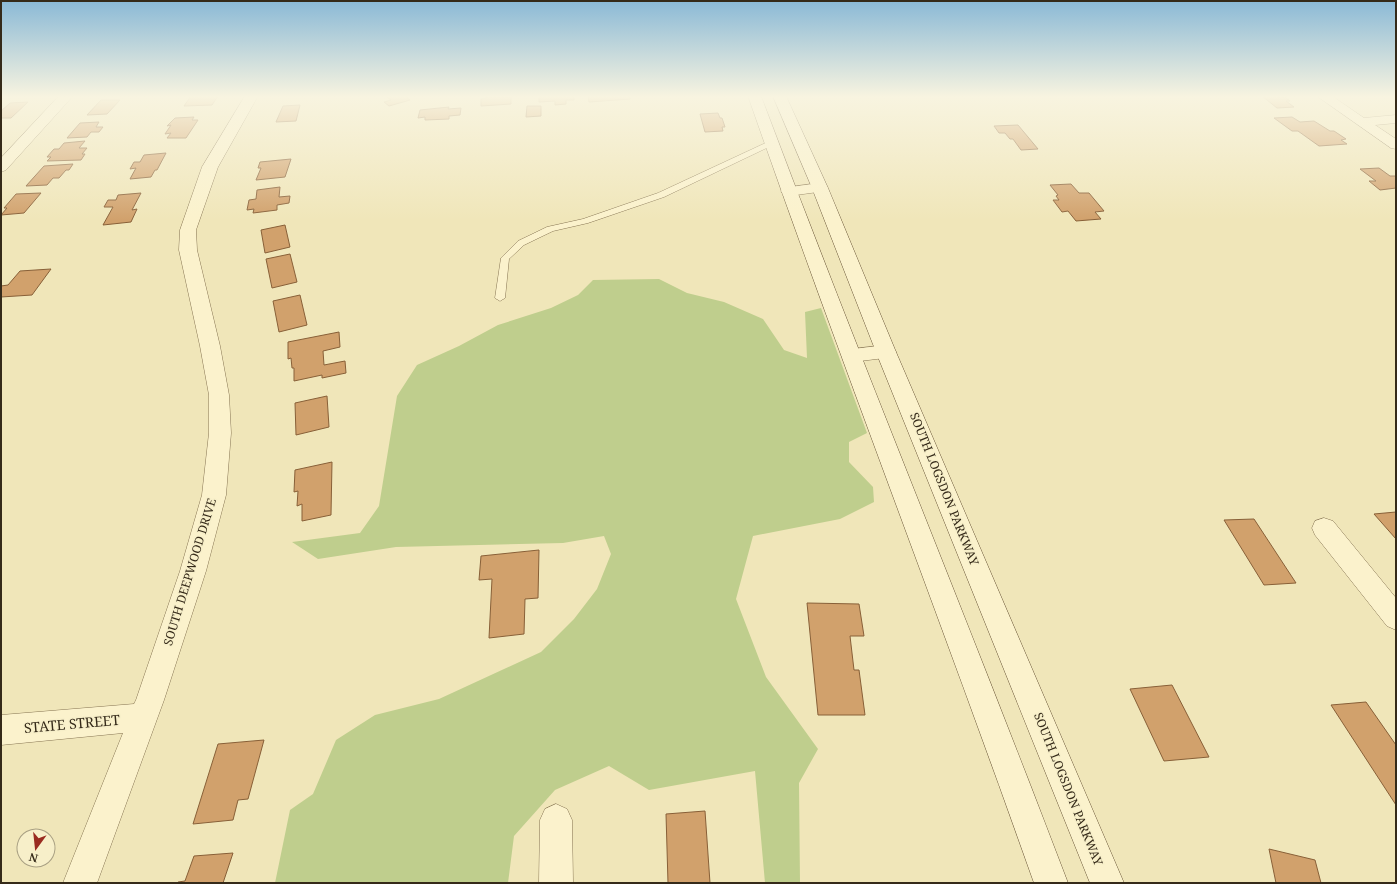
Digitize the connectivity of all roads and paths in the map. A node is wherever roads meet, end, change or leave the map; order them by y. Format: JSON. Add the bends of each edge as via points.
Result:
{"nodes":[{"id":1,"x":29,"y":137,"type":"edge"},
{"id":2,"x":228,"y":137,"type":"edge"},
{"id":3,"x":769,"y":137,"type":"edge"},
{"id":4,"x":797,"y":137,"type":"edge"},
{"id":5,"x":1384,"y":137,"type":"edge"},
{"id":6,"x":771,"y":144,"type":"junction"},
{"id":7,"x":1396,"y":145,"type":"edge"},
{"id":8,"x":1,"y":167,"type":"edge"},
{"id":9,"x":820,"y":188,"type":"junction"},
{"id":10,"x":789,"y":191,"type":"junction"},
{"id":11,"x":500,"y":298,"type":"dead end"},
{"id":12,"x":886,"y":352,"type":"junction"},
{"id":13,"x":852,"y":355,"type":"junction"},
{"id":14,"x":1324,"y":528,"type":"dead end"},
{"id":15,"x":1396,"y":618,"type":"edge"},
{"id":16,"x":144,"y":717,"type":"junction"},
{"id":17,"x":1,"y":730,"type":"edge"},
{"id":18,"x":556,"y":820,"type":"dead end"},
{"id":19,"x":80,"y":883,"type":"edge"},
{"id":20,"x":556,"y":883,"type":"edge"},
{"id":21,"x":1051,"y":883,"type":"edge"},
{"id":22,"x":1107,"y":883,"type":"edge"}],
"edges":[{"from":1,"to":8,"type":"main road"},
{"from":2,"to":16,"type":"main road","name":"SOUTH DEEPWOOD DRIVE","via":[[210,167],[188,230],[188,250],[219,395],[220,440],[214,495],[182,607]]},
{"from":3,"to":6,"type":"main road"},
{"from":4,"to":9,"type":"main road","name":"SOUTH LOGSDON PARKWAY"},
{"from":5,"to":7,"type":"main road"},
{"from":6,"to":10,"type":"main road"},
{"from":6,"to":11,"type":"lane","via":[[661,195],[585,221],[550,229],[522,243],[505,258]]},
{"from":9,"to":10,"type":"main road"},
{"from":9,"to":12,"type":"main road","name":"SOUTH LOGSDON PARKWAY"},
{"from":10,"to":13,"type":"main road"},
{"from":12,"to":13,"type":"main road"},
{"from":12,"to":22,"type":"main road","name":"SOUTH LOGSDON PARKWAY"},
{"from":13,"to":21,"type":"main road","via":[[1010,768]]},
{"from":14,"to":15,"type":"main road"},
{"from":16,"to":17,"type":"main road","name":"STATE STREET"},
{"from":16,"to":19,"type":"main road","name":"SOUTH DEEPWOOD DRIVE"},
{"from":18,"to":20,"type":"main road"}]}
